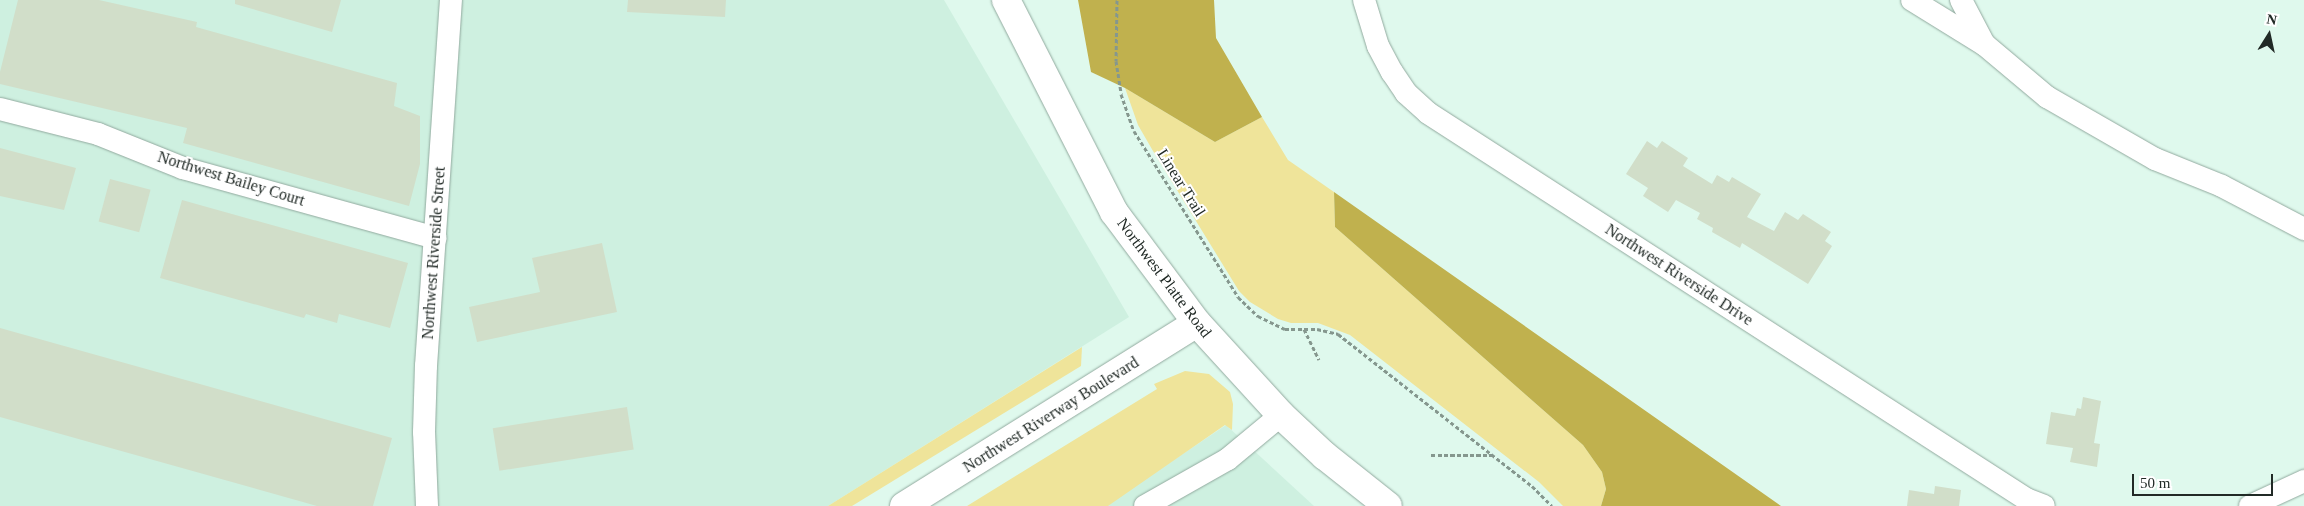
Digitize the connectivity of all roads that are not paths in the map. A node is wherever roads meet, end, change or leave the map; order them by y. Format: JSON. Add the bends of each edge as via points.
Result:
{"nodes":[{"id":1,"x":450,"y":0,"type":"edge"},
{"id":2,"x":1006,"y":0,"type":"edge"},
{"id":3,"x":1364,"y":0,"type":"edge"},
{"id":4,"x":1912,"y":0,"type":"edge"},
{"id":5,"x":1961,"y":0,"type":"edge"},
{"id":6,"x":1985,"y":45,"type":"junction"},
{"id":7,"x":0,"y":109,"type":"edge"},
{"id":8,"x":2304,"y":229,"type":"edge"},
{"id":9,"x":435,"y":238,"type":"junction"},
{"id":10,"x":1197,"y":323,"type":"junction"},
{"id":11,"x":1281,"y":415,"type":"junction"},
{"id":12,"x":2304,"y":481,"type":"edge"},
{"id":13,"x":427,"y":506,"type":"edge"},
{"id":14,"x":904,"y":506,"type":"edge"},
{"id":15,"x":1145,"y":506,"type":"edge"},
{"id":16,"x":1388,"y":506,"type":"edge"},
{"id":17,"x":2044,"y":506,"type":"edge"},
{"id":18,"x":2250,"y":506,"type":"edge"}],
"edges":[{"from":1,"to":9,"type":"street","name":"Northwest Riverside Street"},
{"from":2,"to":10,"type":"main road","name":"Northwest Platte Road","via":[[1114,212]]},
{"from":3,"to":17,"type":"street","name":"Northwest Riverside Drive","via":[[1378,46],[1392,72],[1406,93],[1428,112],[2026,499]]},
{"from":4,"to":6,"type":"street"},
{"from":5,"to":6,"type":"street"},
{"from":6,"to":8,"type":"street","via":[[2047,97],[2155,159],[2222,186]]},
{"from":7,"to":9,"type":"street","name":"Northwest Bailey Court","via":[[98,134],[183,168]]},
{"from":9,"to":13,"type":"street","name":"Northwest Riverside Street","via":[[424,432]]},
{"from":10,"to":11,"type":"main road","name":"Northwest Platte Road"},
{"from":10,"to":14,"type":"main road","name":"Northwest Riverway Boulevard"},
{"from":11,"to":15,"type":"street","via":[[1228,459]]},
{"from":11,"to":16,"type":"main road","name":"Northwest Platte Road","via":[[1325,456]]},
{"from":12,"to":18,"type":"street"}]}
